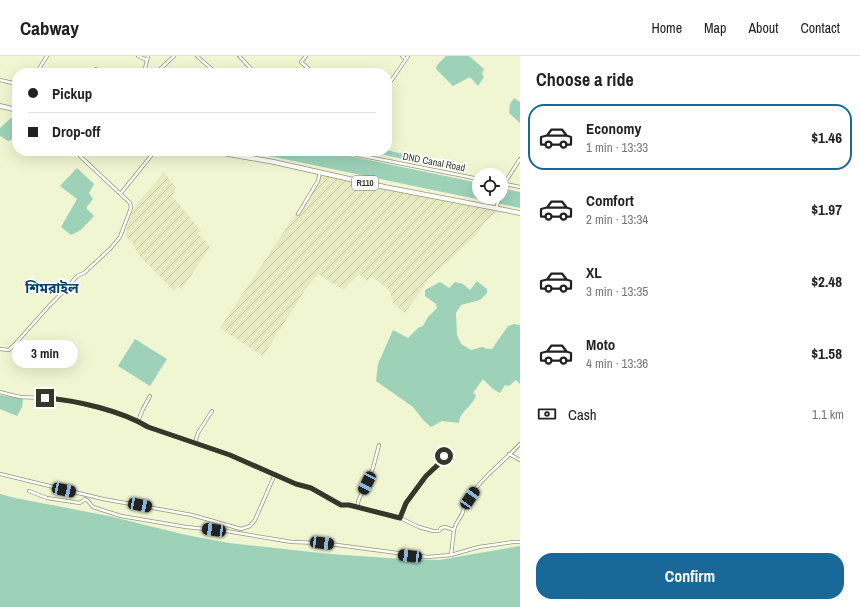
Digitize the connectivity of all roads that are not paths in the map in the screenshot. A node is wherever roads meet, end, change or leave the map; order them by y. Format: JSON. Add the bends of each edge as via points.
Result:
{"nodes":[{"id":1,"x":47,"y":56,"type":"edge"},
{"id":2,"x":138,"y":56,"type":"edge"},
{"id":3,"x":148,"y":56,"type":"edge"},
{"id":4,"x":174,"y":56,"type":"edge"},
{"id":5,"x":197,"y":56,"type":"edge"},
{"id":6,"x":239,"y":56,"type":"edge"},
{"id":7,"x":306,"y":56,"type":"edge"},
{"id":8,"x":402,"y":56,"type":"edge"},
{"id":9,"x":408,"y":56,"type":"edge"},
{"id":10,"x":406,"y":59,"type":"junction"},
{"id":11,"x":147,"y":60,"type":"junction"},
{"id":12,"x":41,"y":68,"type":"edge"},
{"id":13,"x":145,"y":68,"type":"edge"},
{"id":14,"x":161,"y":68,"type":"edge"},
{"id":15,"x":210,"y":68,"type":"edge"},
{"id":16,"x":250,"y":68,"type":"edge"},
{"id":17,"x":308,"y":68,"type":"edge"},
{"id":18,"x":0,"y":80,"type":"edge"},
{"id":19,"x":392,"y":80,"type":"edge"},
{"id":20,"x":12,"y":83,"type":"edge"},
{"id":21,"x":0,"y":106,"type":"edge"},
{"id":22,"x":12,"y":109,"type":"edge"},
{"id":23,"x":80,"y":156,"type":"dead end"},
{"id":24,"x":151,"y":156,"type":"edge"},
{"id":25,"x":240,"y":156,"type":"edge"},
{"id":26,"x":363,"y":156,"type":"edge"},
{"id":27,"x":520,"y":159,"type":"edge"},
{"id":28,"x":320,"y":172,"type":"junction"},
{"id":29,"x":508,"y":177,"type":"edge"},
{"id":30,"x":472,"y":178,"type":"edge"},
{"id":31,"x":508,"y":185,"type":"edge"},
{"id":32,"x":520,"y":187,"type":"edge"},
{"id":33,"x":120,"y":193,"type":"junction"},
{"id":34,"x":497,"y":204,"type":"edge"},
{"id":35,"x":496,"y":208,"type":"junction"},
{"id":36,"x":520,"y":213,"type":"edge"},
{"id":37,"x":298,"y":214,"type":"dead end"},
{"id":38,"x":0,"y":349,"type":"edge"},
{"id":39,"x":0,"y":392,"type":"edge"},
{"id":40,"x":150,"y":396,"type":"dead end"},
{"id":41,"x":212,"y":411,"type":"dead end"},
{"id":42,"x":138,"y":421,"type":"junction"},
{"id":43,"x":195,"y":443,"type":"junction"},
{"id":44,"x":520,"y":444,"type":"edge"},
{"id":45,"x":379,"y":446,"type":"dead end"},
{"id":46,"x":448,"y":453,"type":"dead end"},
{"id":47,"x":509,"y":454,"type":"junction"},
{"id":48,"x":520,"y":460,"type":"edge"},
{"id":49,"x":0,"y":474,"type":"edge"},
{"id":50,"x":274,"y":474,"type":"junction"},
{"id":51,"x":28,"y":492,"type":"dead end"},
{"id":52,"x":357,"y":507,"type":"junction"},
{"id":53,"x":400,"y":518,"type":"junction"},
{"id":54,"x":454,"y":530,"type":"junction"},
{"id":55,"x":520,"y":542,"type":"edge"},
{"id":56,"x":451,"y":555,"type":"junction"}],
"edges":[{"from":1,"to":12,"type":"street"},
{"from":2,"to":11,"type":"street"},
{"from":3,"to":11,"type":"street"},
{"from":4,"to":14,"type":"street"},
{"from":5,"to":15,"type":"street"},
{"from":6,"to":16,"type":"street"},
{"from":7,"to":17,"type":"street","via":[[301,62]]},
{"from":8,"to":10,"type":"street"},
{"from":9,"to":10,"type":"street"},
{"from":10,"to":19,"type":"street"},
{"from":11,"to":13,"type":"street"},
{"from":18,"to":20,"type":"street"},
{"from":21,"to":22,"type":"main road"},
{"from":23,"to":33,"type":"street"},
{"from":24,"to":33,"type":"street"},
{"from":25,"to":28,"type":"main road","number":"R110"},
{"from":26,"to":30,"type":"street","name":"DND Canal Road"},
{"from":27,"to":29,"type":"street"},
{"from":28,"to":35,"type":"main road","number":"R110"},
{"from":28,"to":37,"type":"street","via":[[318,181]]},
{"from":31,"to":32,"type":"street"},
{"from":33,"to":38,"type":"street","via":[[131,206],[120,237],[84,273],[77,276],[9,350]]},
{"from":34,"to":35,"type":"street"},
{"from":35,"to":36,"type":"main road","number":"R110"},
{"from":39,"to":42,"type":"street","via":[[21,397],[57,399],[95,407]]},
{"from":40,"to":42,"type":"street"},
{"from":41,"to":43,"type":"street"},
{"from":42,"to":43,"type":"street"},
{"from":43,"to":50,"type":"street"},
{"from":44,"to":47,"type":"street"},
{"from":45,"to":52,"type":"street"},
{"from":46,"to":53,"type":"street","via":[[426,476],[406,503]]},
{"from":47,"to":48,"type":"street"},
{"from":47,"to":54,"type":"street","via":[[495,466],[467,501]]},
{"from":49,"to":50,"type":"street","via":[[103,499],[192,515],[241,529],[250,526],[255,520]]},
{"from":50,"to":52,"type":"street","via":[[317,491],[341,505]]},
{"from":51,"to":56,"type":"street","via":[[80,503],[85,499],[93,507],[121,516],[186,527],[428,558]]},
{"from":52,"to":53,"type":"street"},
{"from":53,"to":54,"type":"street","via":[[433,531],[439,531],[441,528]]},
{"from":54,"to":56,"type":"street"},
{"from":55,"to":56,"type":"street","via":[[479,547]]}]}
